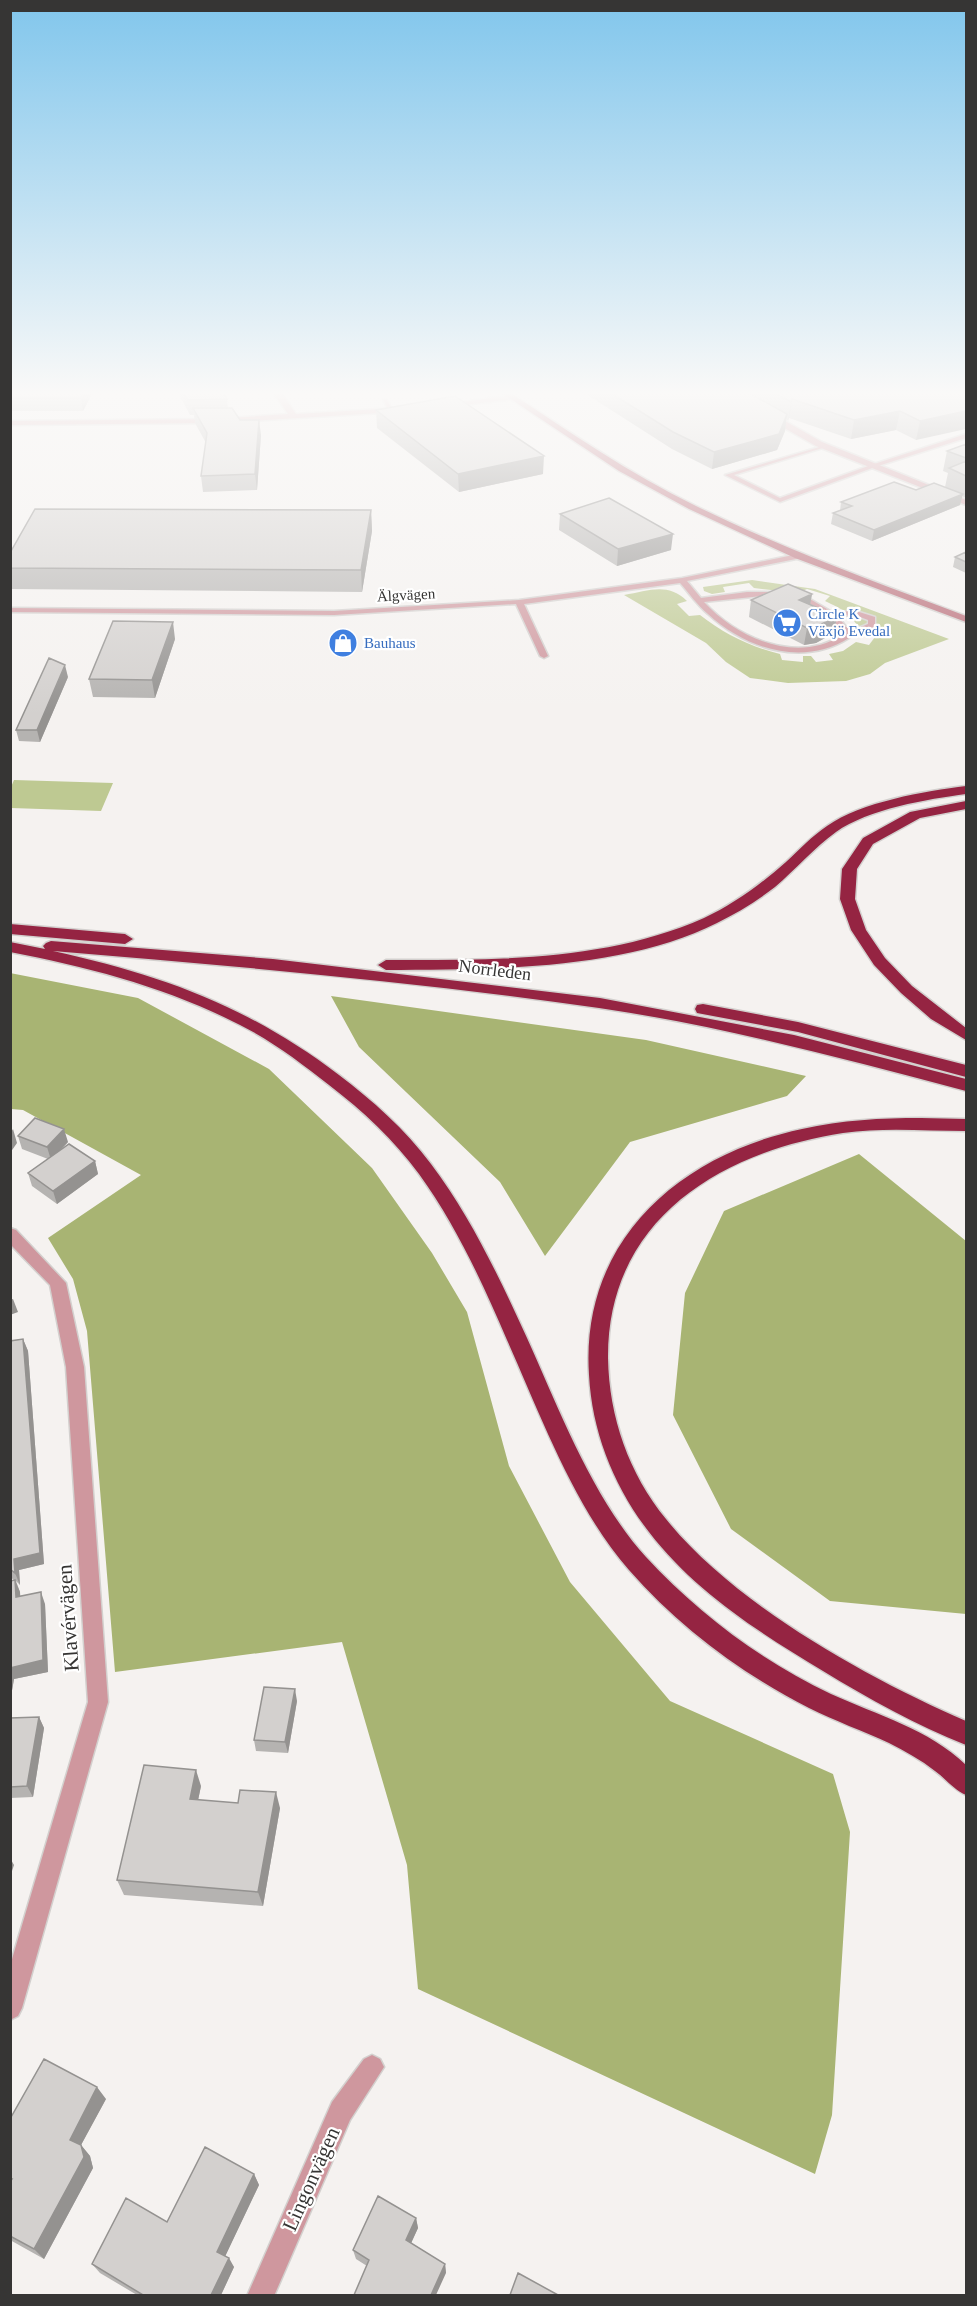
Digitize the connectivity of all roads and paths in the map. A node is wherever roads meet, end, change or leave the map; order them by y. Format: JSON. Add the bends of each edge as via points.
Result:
{"nodes":[{"id":1,"x":678,"y":500,"type":"edge"},
{"id":2,"x":798,"y":556,"type":"junction"},
{"id":3,"x":682,"y":580,"type":"junction"},
{"id":4,"x":699,"y":601,"type":"junction"},
{"id":5,"x":519,"y":602,"type":"junction"},
{"id":6,"x":10,"y":610,"type":"edge"},
{"id":7,"x":832,"y":614,"type":"junction"},
{"id":8,"x":966,"y":619,"type":"edge"},
{"id":9,"x":844,"y":629,"type":"junction"},
{"id":10,"x":544,"y":656,"type":"dead end"},
{"id":11,"x":966,"y":790,"type":"edge"},
{"id":12,"x":966,"y":805,"type":"edge"},
{"id":13,"x":10,"y":929,"type":"edge"},
{"id":14,"x":10,"y":942,"type":"edge"},
{"id":15,"x":10,"y":947,"type":"edge"},
{"id":16,"x":386,"y":965,"type":"junction"},
{"id":17,"x":966,"y":1035,"type":"edge"},
{"id":18,"x":966,"y":1071,"type":"edge"},
{"id":19,"x":966,"y":1085,"type":"edge"},
{"id":20,"x":966,"y":1125,"type":"edge"},
{"id":21,"x":10,"y":1234,"type":"edge"},
{"id":22,"x":959,"y":1727,"type":"edge"},
{"id":23,"x":966,"y":1782,"type":"edge"},
{"id":24,"x":10,"y":2008,"type":"edge"},
{"id":25,"x":372,"y":2067,"type":"dead end"},
{"id":26,"x":260,"y":2295,"type":"edge"}],
"edges":[{"from":1,"to":2,"type":"street"},
{"from":2,"to":3,"type":"lane","name":"Älgvägen"},
{"from":2,"to":8,"type":"street"},
{"from":3,"to":4,"type":"lane"},
{"from":3,"to":5,"type":"lane","name":"Älgvägen"},
{"from":4,"to":7,"type":"lane","via":[[767,592],[801,598]]},
{"from":4,"to":9,"type":"lane","via":[[741,633],[795,651],[827,648],[846,636]]},
{"from":5,"to":6,"type":"lane","name":"Älgvägen","via":[[334,613]]},
{"from":5,"to":10,"type":"lane"},
{"from":7,"to":9,"type":"lane"},
{"from":7,"to":9,"type":"lane","via":[[856,613],[872,619],[872,625],[867,627]]},
{"from":11,"to":16,"type":"highway","via":[[894,803],[849,820],[833,828],[749,899],[724,914],[654,941],[542,958],[458,965]]},
{"from":12,"to":17,"type":"highway","via":[[910,817],[883,830],[854,857],[847,872],[846,895],[861,934],[894,978],[939,1018]]},
{"from":13,"to":16,"type":"highway","name":"Norrleden"},
{"from":14,"to":19,"type":"highway","name":"Norrleden","via":[[284,965],[600,1003],[794,1040]]},
{"from":15,"to":23,"type":"highway","via":[[54,955],[185,994],[247,1022],[355,1096],[397,1135],[456,1214],[584,1487],[638,1564],[727,1647],[821,1701],[929,1750]]},
{"from":16,"to":18,"type":"highway","name":"Norrleden","via":[[694,1007],[798,1028]]},
{"from":20,"to":22,"type":"highway","via":[[920,1122],[815,1133],[750,1150],[682,1187],[639,1227],[623,1251],[599,1317],[597,1364],[602,1412],[638,1499],[719,1590],[772,1628],[869,1686]]},
{"from":21,"to":24,"type":"street","name":"Klavérvägen","via":[[58,1283],[75,1367],[98,1702]]},
{"from":25,"to":26,"type":"street","name":"Lingonvägen","via":[[341,2111]]}]}
